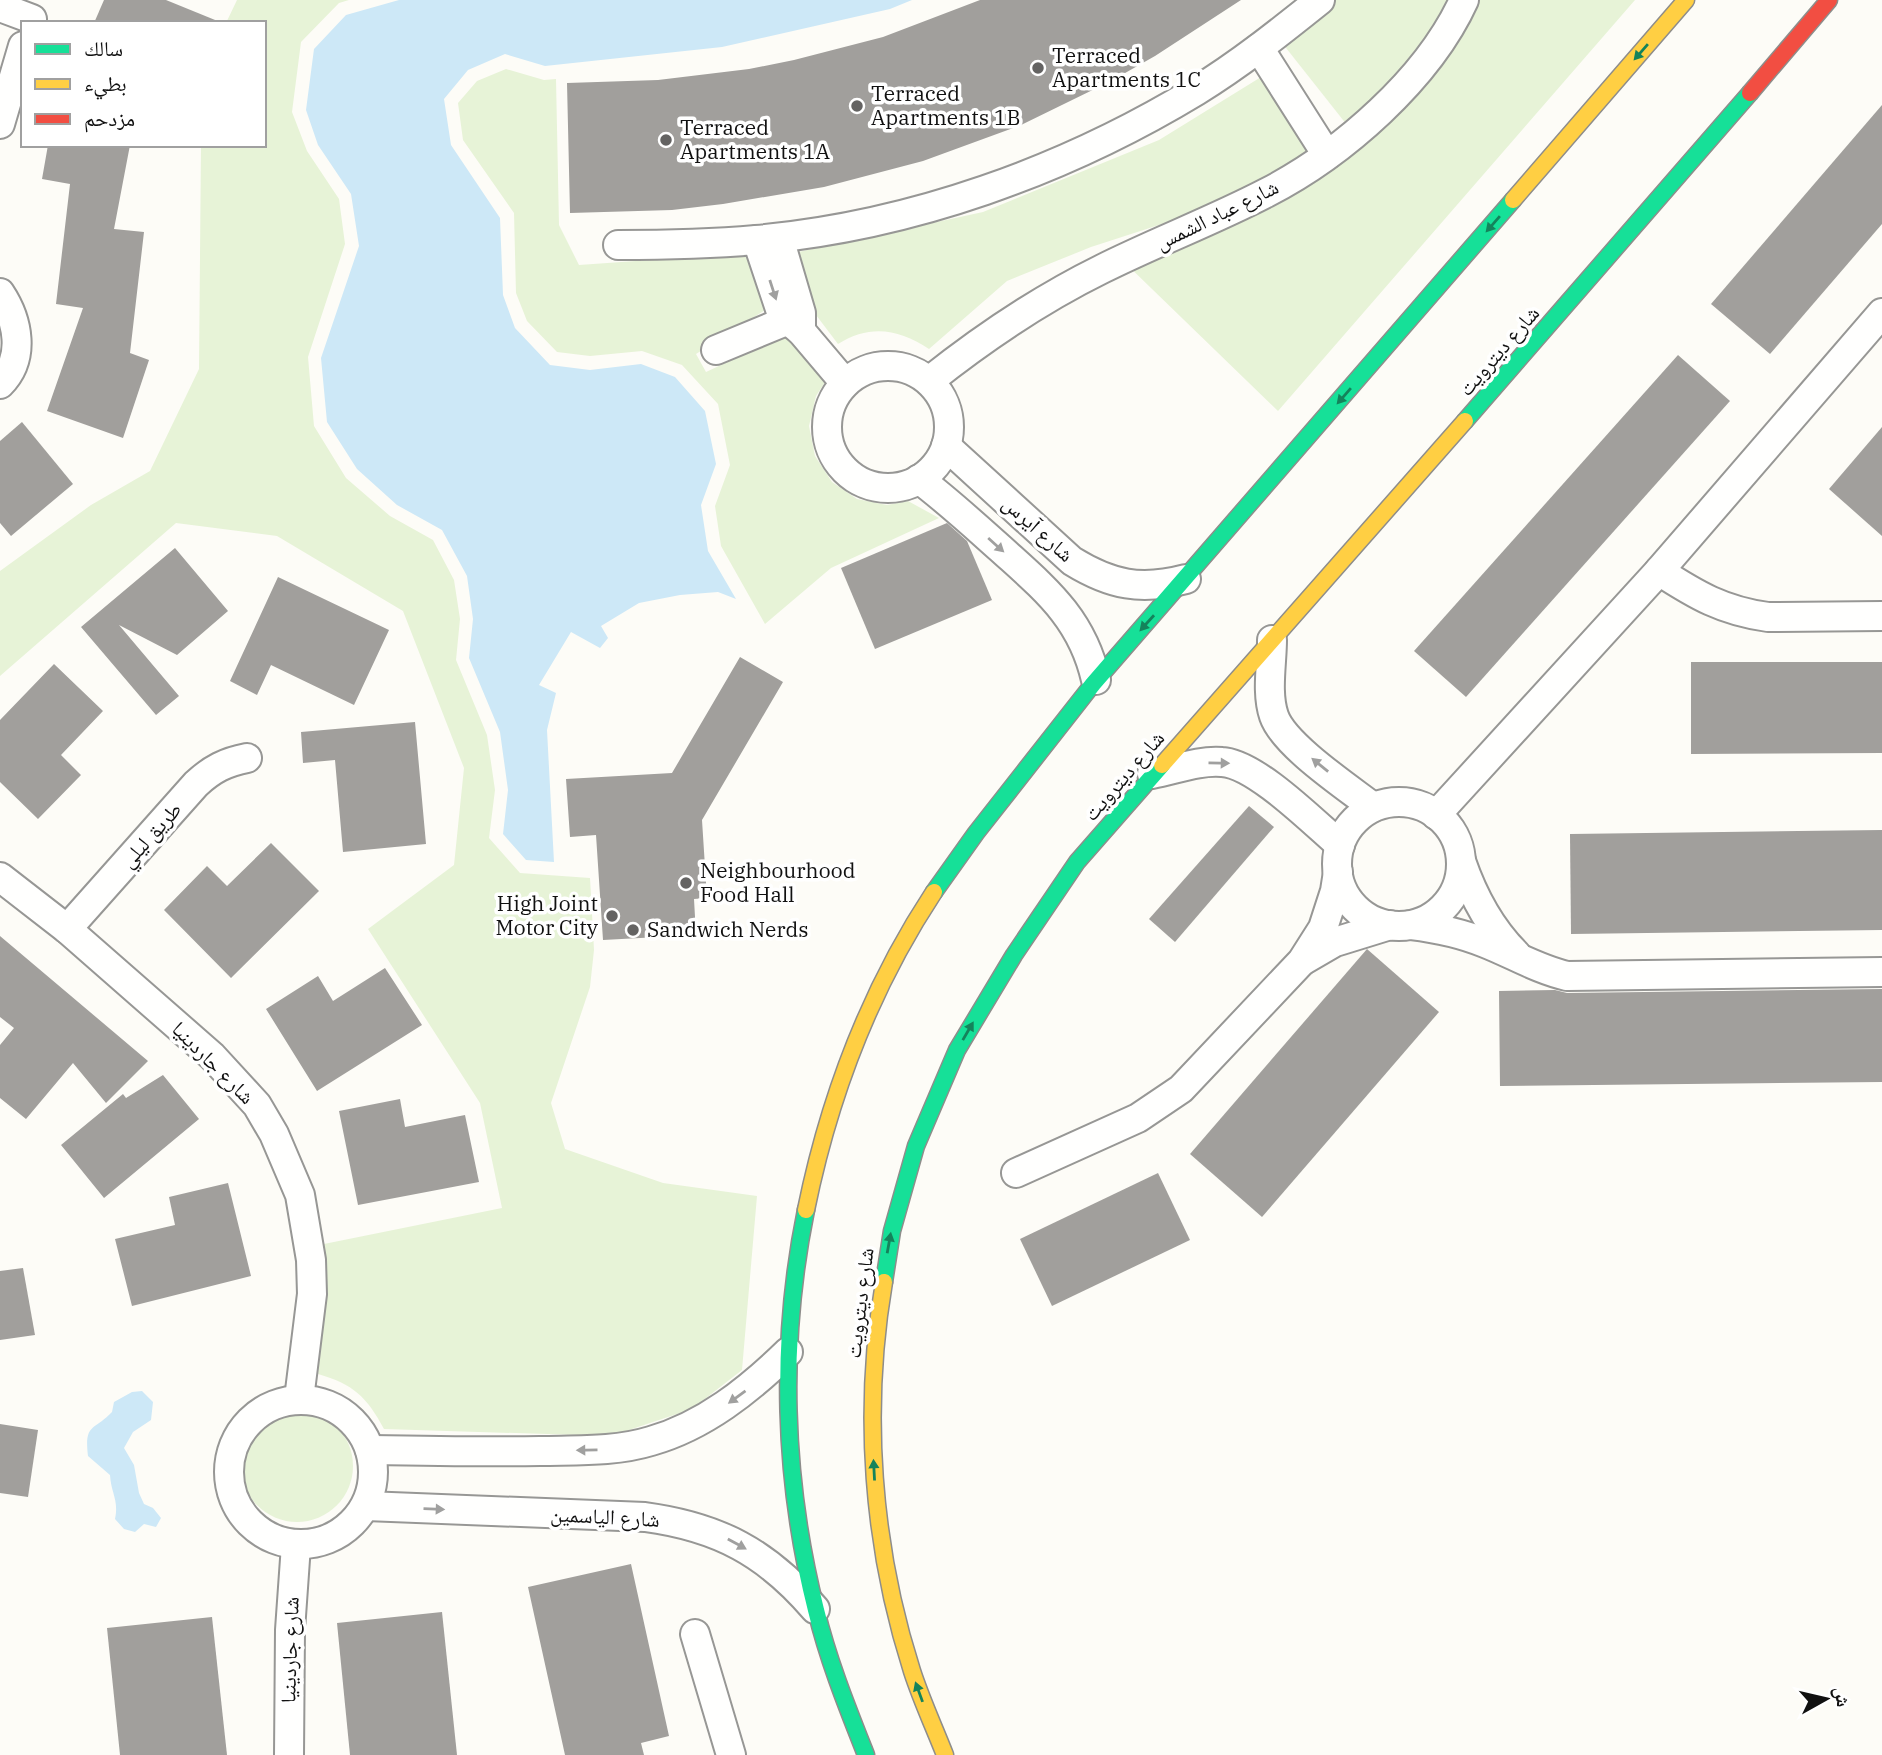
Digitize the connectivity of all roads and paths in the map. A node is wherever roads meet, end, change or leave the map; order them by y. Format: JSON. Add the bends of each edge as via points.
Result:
{"nodes":[{"id":1,"x":1320,"y":0,"type":"edge"},
{"id":2,"x":1464,"y":0,"type":"edge"},
{"id":3,"x":1686,"y":0,"type":"edge"},
{"id":4,"x":1829,"y":0,"type":"edge"},
{"id":5,"x":0,"y":7,"type":"edge"},
{"id":6,"x":34,"y":14,"type":"edge"},
{"id":7,"x":1259,"y":48,"type":"junction"},
{"id":8,"x":21,"y":53,"type":"edge"},
{"id":9,"x":0,"y":124,"type":"edge"},
{"id":10,"x":1327,"y":155,"type":"junction"},
{"id":11,"x":768,"y":239,"type":"junction"},
{"id":12,"x":618,"y":245,"type":"dead end"},
{"id":13,"x":0,"y":293,"type":"edge"},
{"id":14,"x":1882,"y":313,"type":"edge"},
{"id":15,"x":794,"y":326,"type":"junction"},
{"id":16,"x":716,"y":350,"type":"dead end"},
{"id":17,"x":929,"y":381,"type":"junction"},
{"id":18,"x":845,"y":383,"type":"junction"},
{"id":19,"x":0,"y":384,"type":"edge"},
{"id":20,"x":946,"y":446,"type":"junction"},
{"id":21,"x":919,"y":479,"type":"junction"},
{"id":22,"x":1659,"y":571,"type":"junction"},
{"id":23,"x":1186,"y":579,"type":"junction"},
{"id":24,"x":1882,"y":616,"type":"edge"},
{"id":25,"x":1272,"y":640,"type":"junction"},
{"id":26,"x":1096,"y":680,"type":"junction"},
{"id":27,"x":247,"y":758,"type":"dead end"},
{"id":28,"x":1152,"y":774,"type":"junction"},
{"id":29,"x":1373,"y":807,"type":"junction"},
{"id":30,"x":1436,"y":815,"type":"junction"},
{"id":31,"x":1339,"y":859,"type":"junction"},
{"id":32,"x":1461,"y":861,"type":"junction"},
{"id":33,"x":0,"y":877,"type":"edge"},
{"id":34,"x":1400,"y":925,"type":"junction"},
{"id":35,"x":66,"y":929,"type":"junction"},
{"id":36,"x":1302,"y":961,"type":"junction"},
{"id":37,"x":1526,"y":963,"type":"junction"},
{"id":38,"x":1882,"y":972,"type":"edge"},
{"id":39,"x":1016,"y":1173,"type":"dead end"},
{"id":40,"x":788,"y":1352,"type":"junction"},
{"id":41,"x":299,"y":1399,"type":"junction"},
{"id":42,"x":370,"y":1450,"type":"junction"},
{"id":43,"x":366,"y":1506,"type":"junction"},
{"id":44,"x":296,"y":1545,"type":"junction"},
{"id":45,"x":815,"y":1609,"type":"junction"},
{"id":46,"x":695,"y":1634,"type":"dead end"},
{"id":47,"x":289,"y":1755,"type":"edge"},
{"id":48,"x":731,"y":1755,"type":"edge"},
{"id":49,"x":866,"y":1755,"type":"edge"},
{"id":50,"x":945,"y":1755,"type":"edge"}],
"edges":[{"from":1,"to":7,"type":"street"},
{"from":2,"to":10,"type":"street","name":"شارع عباد الشمس","via":[[1414,75]]},
{"from":3,"to":23,"type":"street","one_way":true},
{"from":4,"to":25,"type":"street","name":"شارع ديترويت","via":[[1592,278]]},
{"from":5,"to":6,"type":"street"},
{"from":7,"to":10,"type":"street"},
{"from":7,"to":11,"type":"street","via":[[1132,127],[1019,177],[925,208],[852,226]]},
{"from":8,"to":9,"type":"street"},
{"from":10,"to":17,"type":"street","name":"شارع عباد الشمس","via":[[1267,193],[1042,301],[985,337]]},
{"from":11,"to":12,"type":"street"},
{"from":11,"to":15,"type":"street","via":[[779,307]]},
{"from":13,"to":19,"type":"street","via":[[13,313],[17,336],[14,359]]},
{"from":14,"to":22,"type":"street"},
{"from":15,"to":16,"type":"street"},
{"from":15,"to":18,"type":"street"},
{"from":17,"to":18,"type":"street","via":[[914,371],[877,366]]},
{"from":17,"to":20,"type":"street","via":[[948,418]]},
{"from":18,"to":21,"type":"street","via":[[827,418],[834,456],[846,472],[881,488],[901,487]]},
{"from":20,"to":21,"type":"street"},
{"from":20,"to":23,"type":"street","name":"شارع آيرس","via":[[1072,561],[1089,571],[1146,586]]},
{"from":21,"to":26,"type":"street","name":"شارع آيرس","one_way":true,"via":[[1052,596],[1085,643]]},
{"from":22,"to":24,"type":"street","via":[[1713,604],[1749,615]]},
{"from":22,"to":30,"type":"street"},
{"from":23,"to":26,"type":"street","one_way":true},
{"from":25,"to":28,"type":"street","name":"شارع ديترويت"},
{"from":29,"to":25,"type":"street","one_way":true,"via":[[1279,727],[1271,705]]},
{"from":26,"to":40,"type":"street","via":[[951,866],[897,953],[866,1017],[824,1130],[806,1206]]},
{"from":27,"to":35,"type":"street","name":"طريق ليلي","via":[[210,771],[196,784]]},
{"from":28,"to":31,"type":"street","one_way":true,"via":[[1210,762],[1247,768]]},
{"from":50,"to":28,"type":"street","name":"شارع ديترويت","one_way":true,"via":[[912,1673],[890,1591],[876,1506],[872,1421],[876,1328],[889,1237],[914,1147],[950,1061],[1014,953],[1077,862]]},
{"from":29,"to":30,"type":"street","via":[[1405,802]]},
{"from":29,"to":31,"type":"street","via":[[1352,823]]},
{"from":30,"to":32,"type":"street","via":[[1449,827]]},
{"from":31,"to":34,"type":"street","via":[[1342,887],[1355,907],[1375,921]]},
{"from":31,"to":36,"type":"street","via":[[1335,891],[1322,928]]},
{"from":32,"to":34,"type":"street","via":[[1459,879],[1441,909],[1427,919]]},
{"from":32,"to":37,"type":"street","via":[[1487,916]]},
{"from":33,"to":35,"type":"street","name":"شارع جاردينيا"},
{"from":34,"to":36,"type":"street","via":[[1335,942]]},
{"from":34,"to":37,"type":"street","via":[[1459,934]]},
{"from":35,"to":41,"type":"street","name":"شارع جاردينيا","via":[[212,1056],[257,1105],[274,1134],[300,1195],[312,1260]]},
{"from":36,"to":39,"type":"street","via":[[1181,1089],[1138,1118]]},
{"from":37,"to":38,"type":"street","via":[[1567,976],[1588,977]]},
{"from":40,"to":42,"type":"street","one_way":true,"via":[[713,1413],[631,1447]]},
{"from":40,"to":45,"type":"street","via":[[794,1492]]},
{"from":41,"to":42,"type":"street","via":[[344,1413],[360,1429]]},
{"from":41,"to":44,"type":"street","via":[[275,1404],[254,1416],[239,1435],[230,1458],[237,1506],[252,1525],[272,1539]]},
{"from":42,"to":43,"type":"street","via":[[374,1469]]},
{"from":43,"to":44,"type":"street","via":[[337,1536]]},
{"from":43,"to":45,"type":"street","name":"شارع الياسمين","one_way":true,"via":[[674,1521],[719,1535],[752,1552],[776,1568]]},
{"from":44,"to":47,"type":"street","name":"شارع جاردينيا"},
{"from":45,"to":49,"type":"street","via":[[837,1683]]},
{"from":46,"to":48,"type":"street"}]}
